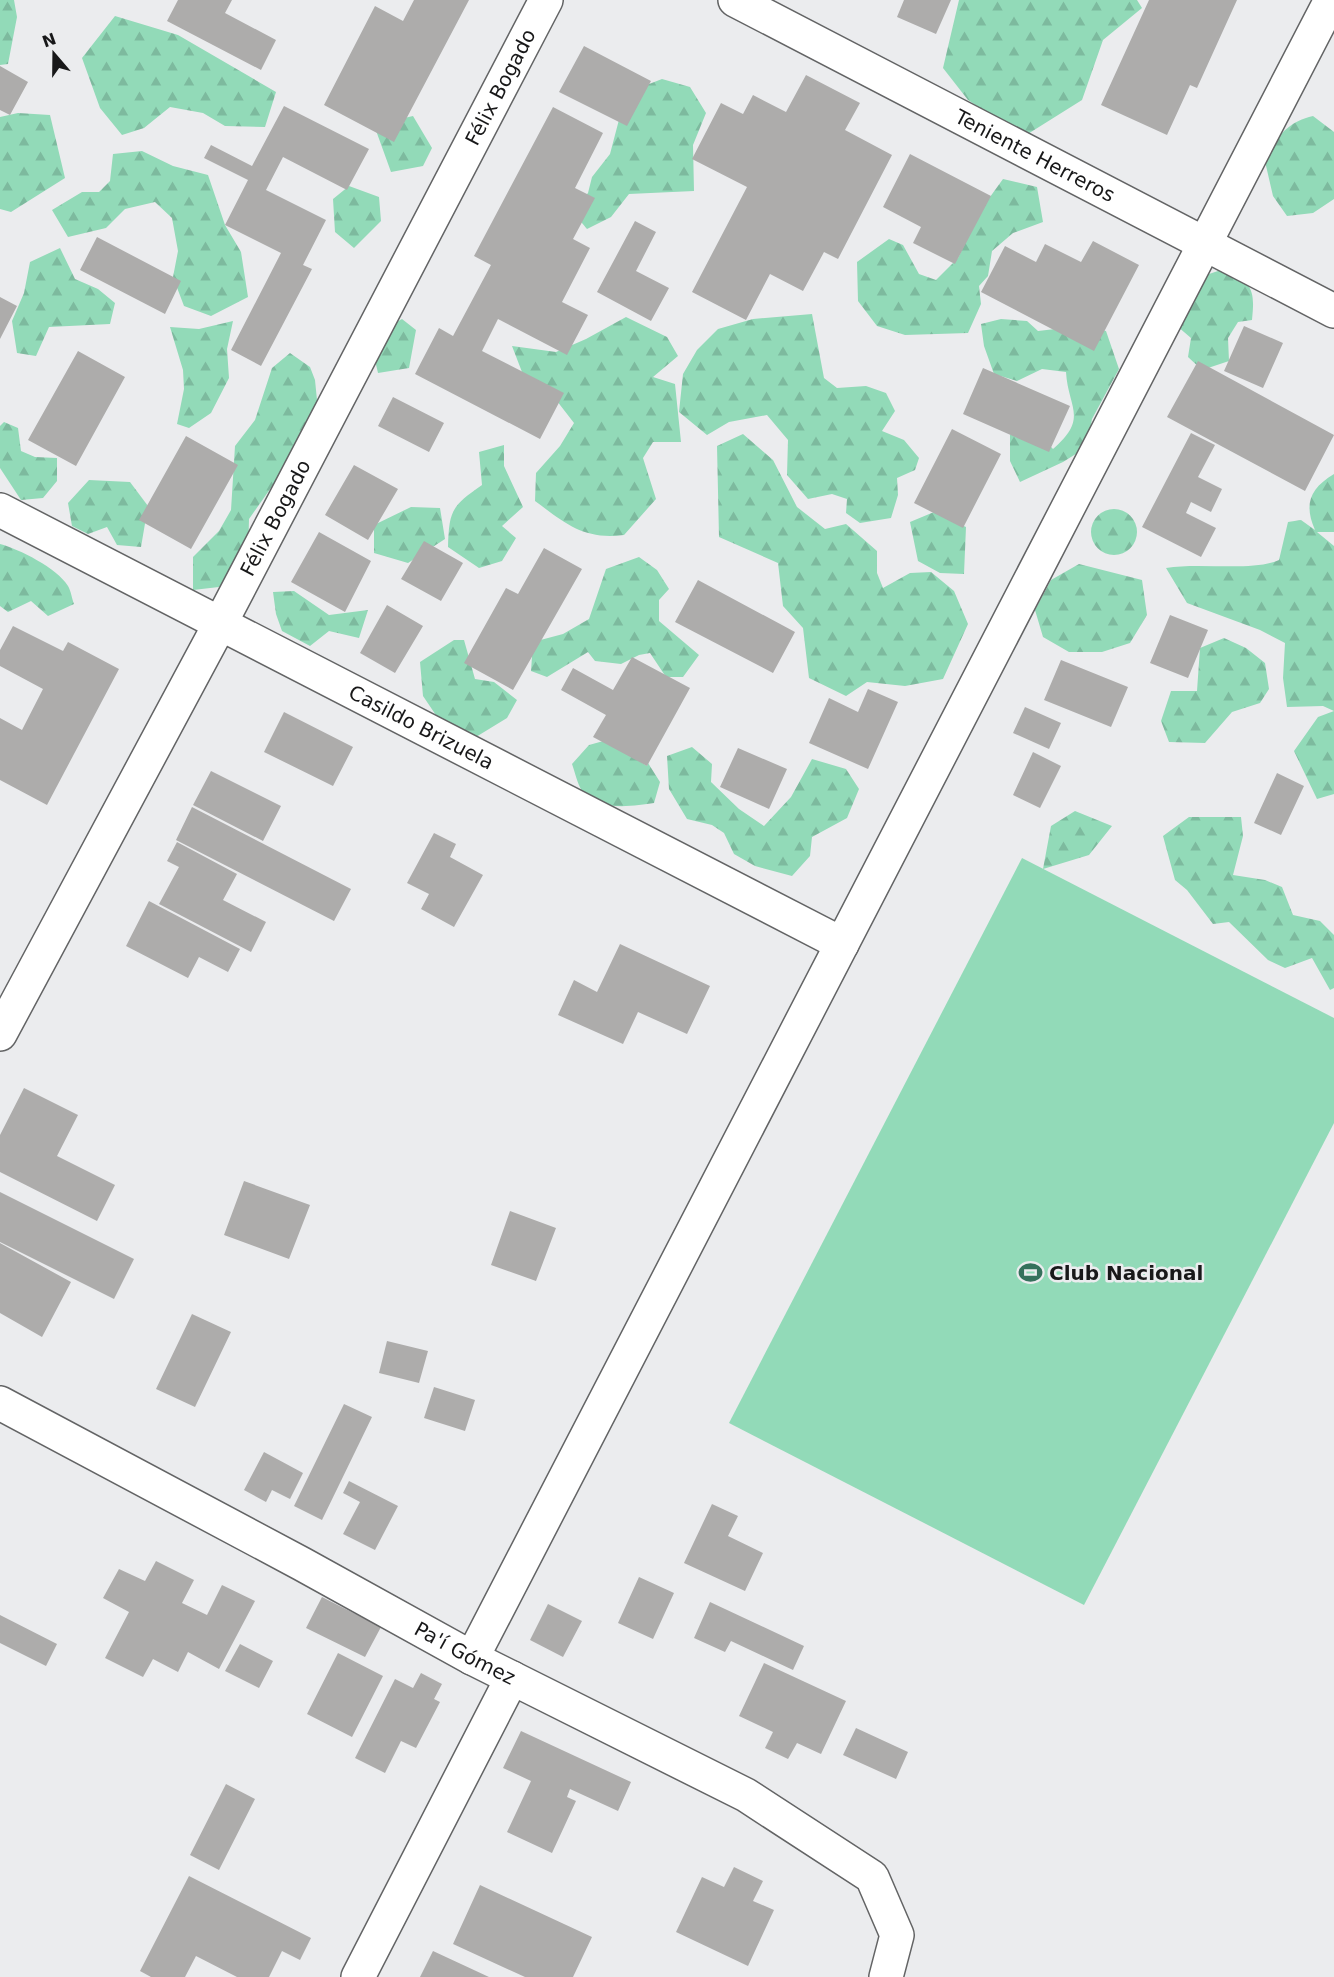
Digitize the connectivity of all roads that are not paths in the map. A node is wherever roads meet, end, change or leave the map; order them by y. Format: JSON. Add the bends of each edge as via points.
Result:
{"nodes":[{"id":1,"x":546,"y":0,"type":"edge"},
{"id":2,"x":735,"y":0,"type":"edge"},
{"id":3,"x":1331,"y":0,"type":"edge"},
{"id":4,"x":1205,"y":245,"type":"junction"},
{"id":5,"x":1334,"y":311,"type":"edge"},
{"id":6,"x":0,"y":510,"type":"edge"},
{"id":7,"x":221,"y":622,"type":"junction"},
{"id":8,"x":842,"y":944,"type":"junction"},
{"id":9,"x":0,"y":1034,"type":"edge"},
{"id":10,"x":0,"y":1403,"type":"edge"},
{"id":11,"x":472,"y":1658,"type":"junction"},
{"id":12,"x":512,"y":1678,"type":"junction"},
{"id":13,"x":358,"y":1977,"type":"edge"},
{"id":14,"x":886,"y":1977,"type":"edge"}],
"edges":[{"from":1,"to":7,"type":"street","name":"Félix Bogado"},
{"from":2,"to":4,"type":"street","name":"Teniente Herreros"},
{"from":3,"to":4,"type":"street"},
{"from":4,"to":5,"type":"street","name":"Teniente Herreros"},
{"from":4,"to":8,"type":"street"},
{"from":6,"to":7,"type":"street","name":"Casildo Brizuela"},
{"from":7,"to":8,"type":"street","name":"Casildo Brizuela"},
{"from":7,"to":9,"type":"street","name":"Félix Bogado"},
{"from":8,"to":11,"type":"street"},
{"from":10,"to":11,"type":"street","name":"Pa'í Gómez"},
{"from":11,"to":12,"type":"street","name":"Pa'í Gómez"},
{"from":12,"to":13,"type":"street"},
{"from":12,"to":14,"type":"street","name":"Pa'í Gómez","via":[[746,1795],[872,1876],[897,1935]]}]}
